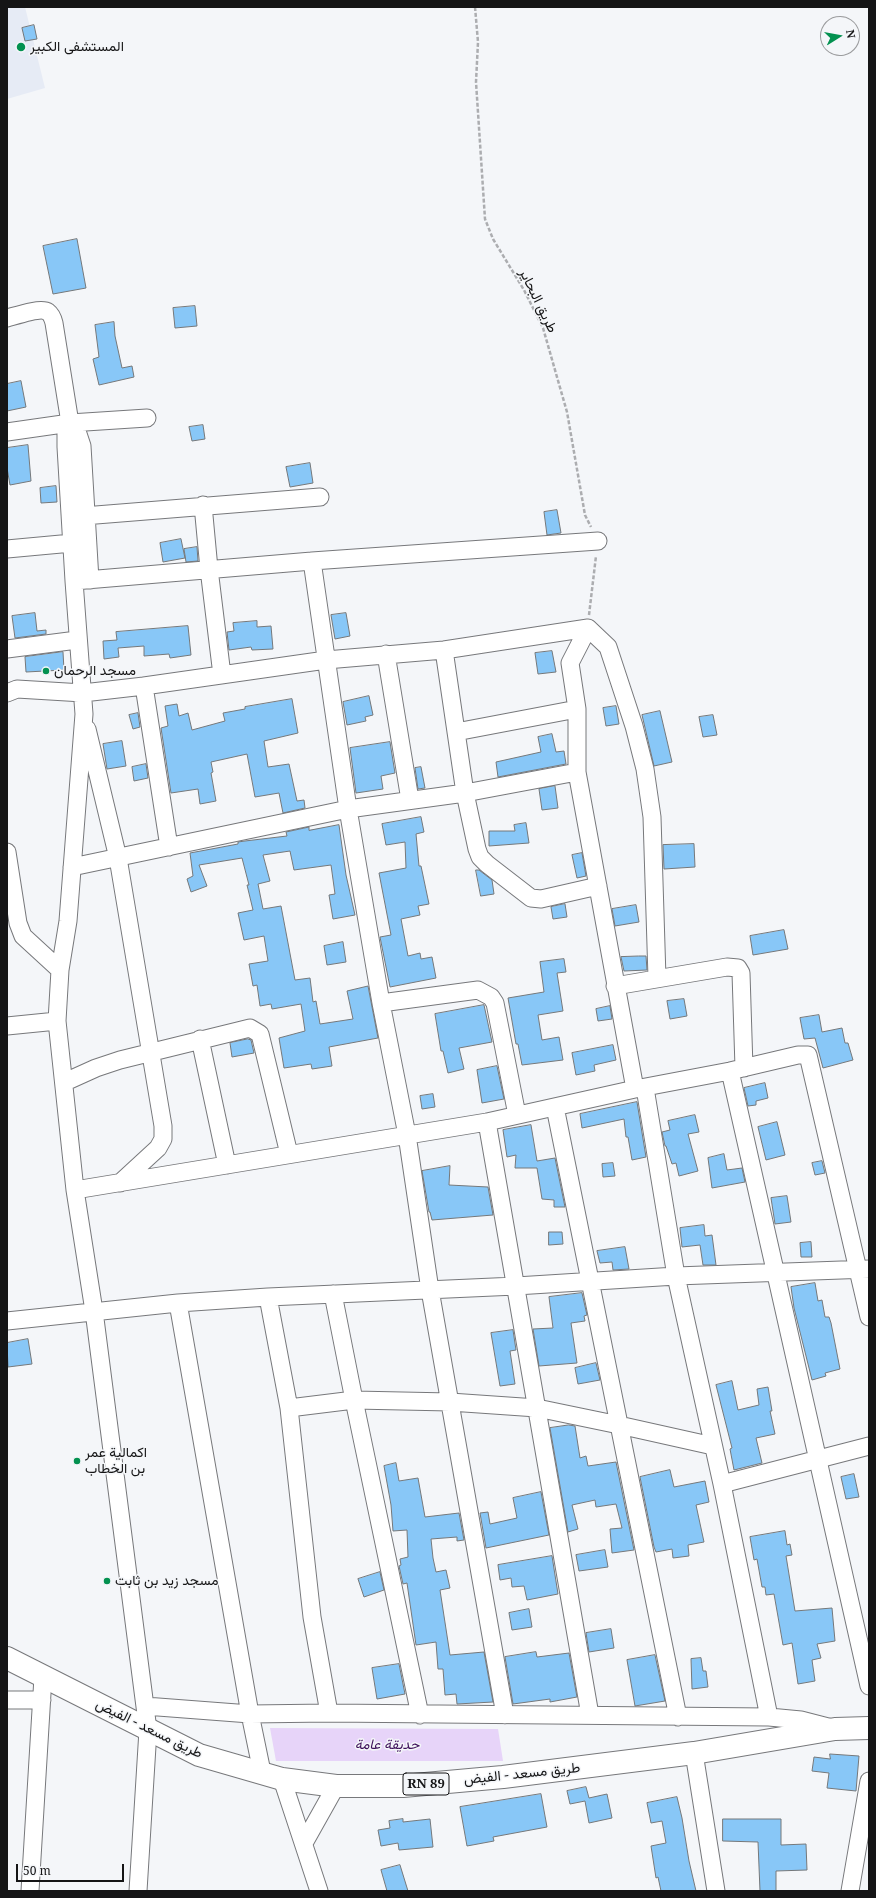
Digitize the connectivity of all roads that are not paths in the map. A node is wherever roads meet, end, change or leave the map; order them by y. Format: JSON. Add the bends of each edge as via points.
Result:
{"nodes":[{"id":1,"x":7,"y":318,"type":"edge"},
{"id":2,"x":147,"y":418,"type":"dead end"},
{"id":3,"x":70,"y":422,"type":"junction"},
{"id":4,"x":7,"y":432,"type":"edge"},
{"id":5,"x":320,"y":497,"type":"dead end"},
{"id":6,"x":203,"y":505,"type":"junction"},
{"id":7,"x":79,"y":517,"type":"junction"},
{"id":8,"x":598,"y":541,"type":"road end"},
{"id":9,"x":72,"y":543,"type":"junction"},
{"id":10,"x":7,"y":549,"type":"edge"},
{"id":11,"x":312,"y":561,"type":"junction"},
{"id":12,"x":209,"y":569,"type":"junction"},
{"id":13,"x":82,"y":581,"type":"junction"},
{"id":14,"x":588,"y":628,"type":"junction"},
{"id":15,"x":77,"y":640,"type":"junction"},
{"id":16,"x":7,"y":649,"type":"edge"},
{"id":17,"x":444,"y":650,"type":"junction"},
{"id":18,"x":386,"y":654,"type":"junction"},
{"id":19,"x":326,"y":660,"type":"junction"},
{"id":20,"x":222,"y":675,"type":"junction"},
{"id":21,"x":144,"y":686,"type":"junction"},
{"id":22,"x":10,"y":688,"type":"edge"},
{"id":23,"x":83,"y":693,"type":"junction"},
{"id":24,"x":577,"y":709,"type":"junction"},
{"id":25,"x":84,"y":714,"type":"junction"},
{"id":26,"x":456,"y":732,"type":"junction"},
{"id":27,"x":577,"y":772,"type":"junction"},
{"id":28,"x":465,"y":793,"type":"junction"},
{"id":29,"x":410,"y":800,"type":"junction"},
{"id":30,"x":348,"y":809,"type":"junction"},
{"id":31,"x":169,"y":847,"type":"junction"},
{"id":32,"x":7,"y":852,"type":"edge"},
{"id":33,"x":118,"y":858,"type":"junction"},
{"id":34,"x":72,"y":867,"type":"junction"},
{"id":35,"x":598,"y":886,"type":"junction"},
{"id":36,"x":60,"y":970,"type":"junction"},
{"id":37,"x":657,"y":978,"type":"junction"},
{"id":38,"x":615,"y":986,"type":"junction"},
{"id":39,"x":381,"y":1003,"type":"junction"},
{"id":40,"x":58,"y":1021,"type":"junction"},
{"id":41,"x":7,"y":1026,"type":"edge"},
{"id":42,"x":200,"y":1039,"type":"junction"},
{"id":43,"x":151,"y":1052,"type":"junction"},
{"id":44,"x":737,"y":1070,"type":"junction"},
{"id":45,"x":65,"y":1082,"type":"junction"},
{"id":46,"x":640,"y":1089,"type":"junction"},
{"id":47,"x":555,"y":1107,"type":"junction"},
{"id":48,"x":517,"y":1115,"type":"junction"},
{"id":49,"x":487,"y":1122,"type":"junction"},
{"id":50,"x":407,"y":1135,"type":"junction"},
{"id":51,"x":289,"y":1154,"type":"junction"},
{"id":52,"x":227,"y":1165,"type":"junction"},
{"id":53,"x":120,"y":1182,"type":"junction"},
{"id":54,"x":76,"y":1190,"type":"junction"},
{"id":55,"x":864,"y":1269,"type":"edge"},
{"id":56,"x":776,"y":1273,"type":"junction"},
{"id":57,"x":676,"y":1276,"type":"junction"},
{"id":58,"x":590,"y":1282,"type":"junction"},
{"id":59,"x":516,"y":1286,"type":"junction"},
{"id":60,"x":430,"y":1290,"type":"junction"},
{"id":61,"x":333,"y":1294,"type":"junction"},
{"id":62,"x":268,"y":1297,"type":"junction"},
{"id":63,"x":178,"y":1303,"type":"junction"},
{"id":64,"x":94,"y":1311,"type":"junction"},
{"id":65,"x":869,"y":1317,"type":"edge"},
{"id":66,"x":7,"y":1321,"type":"edge"},
{"id":67,"x":354,"y":1400,"type":"junction"},
{"id":68,"x":450,"y":1402,"type":"junction"},
{"id":69,"x":289,"y":1408,"type":"junction"},
{"id":70,"x":537,"y":1408,"type":"junction"},
{"id":71,"x":619,"y":1425,"type":"junction"},
{"id":72,"x":713,"y":1446,"type":"junction"},
{"id":73,"x":869,"y":1446,"type":"edge"},
{"id":74,"x":818,"y":1460,"type":"junction"},
{"id":75,"x":722,"y":1484,"type":"junction"},
{"id":76,"x":7,"y":1658,"type":"edge"},
{"id":77,"x":43,"y":1677,"type":"junction"},
{"id":78,"x":869,"y":1686,"type":"edge"},
{"id":79,"x":7,"y":1700,"type":"edge"},
{"id":80,"x":42,"y":1700,"type":"junction"},
{"id":81,"x":145,"y":1706,"type":"junction"},
{"id":82,"x":329,"y":1713,"type":"junction"},
{"id":83,"x":250,"y":1714,"type":"junction"},
{"id":84,"x":420,"y":1715,"type":"junction"},
{"id":85,"x":505,"y":1715,"type":"junction"},
{"id":86,"x":590,"y":1715,"type":"junction"},
{"id":87,"x":678,"y":1717,"type":"junction"},
{"id":88,"x":769,"y":1717,"type":"junction"},
{"id":89,"x":869,"y":1728,"type":"edge"},
{"id":90,"x":835,"y":1729,"type":"junction"},
{"id":91,"x":148,"y":1730,"type":"junction"},
{"id":92,"x":694,"y":1753,"type":"junction"},
{"id":93,"x":272,"y":1776,"type":"junction"},
{"id":94,"x":869,"y":1781,"type":"edge"},
{"id":95,"x":336,"y":1786,"type":"junction"},
{"id":96,"x":304,"y":1843,"type":"junction"},
{"id":97,"x":30,"y":1891,"type":"edge"},
{"id":98,"x":138,"y":1891,"type":"edge"},
{"id":99,"x":319,"y":1891,"type":"edge"},
{"id":100,"x":716,"y":1891,"type":"edge"},
{"id":101,"x":850,"y":1891,"type":"edge"}],
"edges":[{"from":1,"to":3,"type":"street","via":[[41,310],[52,316]]},
{"from":2,"to":3,"type":"street"},
{"from":3,"to":4,"type":"street"},
{"from":3,"to":7,"type":"street","via":[[66,434],[66,447]]},
{"from":5,"to":6,"type":"street"},
{"from":6,"to":7,"type":"street"},
{"from":6,"to":12,"type":"street"},
{"from":7,"to":9,"type":"street"},
{"from":7,"to":13,"type":"street"},
{"from":8,"to":11,"type":"street"},
{"from":9,"to":10,"type":"street"},
{"from":9,"to":13,"type":"street"},
{"from":11,"to":12,"type":"street"},
{"from":11,"to":19,"type":"street"},
{"from":12,"to":13,"type":"street"},
{"from":12,"to":20,"type":"street"},
{"from":13,"to":15,"type":"street"},
{"from":14,"to":17,"type":"street"},
{"from":14,"to":24,"type":"street","via":[[570,663]]},
{"from":14,"to":37,"type":"street","via":[[608,647],[645,769],[652,817]]},
{"from":15,"to":16,"type":"street"},
{"from":15,"to":23,"type":"street"},
{"from":17,"to":18,"type":"street"},
{"from":17,"to":26,"type":"street"},
{"from":18,"to":19,"type":"street"},
{"from":18,"to":29,"type":"street"},
{"from":19,"to":20,"type":"street"},
{"from":19,"to":30,"type":"street"},
{"from":20,"to":21,"type":"street"},
{"from":21,"to":23,"type":"street"},
{"from":21,"to":31,"type":"street"},
{"from":22,"to":23,"type":"street"},
{"from":23,"to":25,"type":"street"},
{"from":24,"to":26,"type":"street"},
{"from":24,"to":27,"type":"street"},
{"from":25,"to":33,"type":"street"},
{"from":25,"to":34,"type":"street"},
{"from":26,"to":28,"type":"street"},
{"from":27,"to":28,"type":"street"},
{"from":27,"to":35,"type":"street"},
{"from":28,"to":29,"type":"street"},
{"from":28,"to":35,"type":"street","via":[[480,857],[525,894],[531,898],[541,899]]},
{"from":29,"to":30,"type":"street"},
{"from":30,"to":31,"type":"street"},
{"from":30,"to":39,"type":"street"},
{"from":31,"to":33,"type":"street"},
{"from":32,"to":36,"type":"street","via":[[18,923],[23,936]]},
{"from":33,"to":34,"type":"street"},
{"from":33,"to":43,"type":"street"},
{"from":34,"to":36,"type":"street","via":[[68,921]]},
{"from":35,"to":38,"type":"street"},
{"from":36,"to":40,"type":"street"},
{"from":37,"to":38,"type":"street"},
{"from":37,"to":44,"type":"street","via":[[727,967],[738,968],[741,977]]},
{"from":38,"to":46,"type":"street"},
{"from":39,"to":48,"type":"street","via":[[478,990],[491,997],[495,1003]]},
{"from":39,"to":50,"type":"street"},
{"from":40,"to":41,"type":"street"},
{"from":40,"to":45,"type":"street"},
{"from":42,"to":43,"type":"street"},
{"from":42,"to":51,"type":"street","via":[[250,1028],[260,1034]]},
{"from":42,"to":52,"type":"street"},
{"from":43,"to":45,"type":"street","via":[[96,1068]]},
{"from":43,"to":53,"type":"street","via":[[163,1139],[158,1148]]},
{"from":44,"to":46,"type":"street"},
{"from":44,"to":55,"type":"street","via":[[798,1055],[808,1055]]},
{"from":44,"to":56,"type":"street"},
{"from":45,"to":54,"type":"street"},
{"from":46,"to":47,"type":"street"},
{"from":46,"to":57,"type":"street"},
{"from":47,"to":48,"type":"street"},
{"from":47,"to":58,"type":"street"},
{"from":48,"to":49,"type":"street"},
{"from":49,"to":50,"type":"street"},
{"from":49,"to":59,"type":"street"},
{"from":50,"to":51,"type":"street"},
{"from":50,"to":60,"type":"street"},
{"from":51,"to":52,"type":"street"},
{"from":52,"to":53,"type":"street"},
{"from":53,"to":54,"type":"street"},
{"from":54,"to":64,"type":"street"},
{"from":55,"to":56,"type":"street"},
{"from":55,"to":65,"type":"street"},
{"from":56,"to":57,"type":"street"},
{"from":56,"to":74,"type":"street"},
{"from":57,"to":58,"type":"street"},
{"from":57,"to":72,"type":"street"},
{"from":58,"to":59,"type":"street"},
{"from":58,"to":71,"type":"street"},
{"from":59,"to":60,"type":"street"},
{"from":59,"to":70,"type":"street"},
{"from":60,"to":61,"type":"street"},
{"from":60,"to":68,"type":"street"},
{"from":61,"to":62,"type":"street"},
{"from":61,"to":67,"type":"street"},
{"from":62,"to":63,"type":"street"},
{"from":62,"to":69,"type":"street"},
{"from":63,"to":64,"type":"street"},
{"from":63,"to":83,"type":"street"},
{"from":64,"to":66,"type":"street"},
{"from":64,"to":81,"type":"street"},
{"from":67,"to":68,"type":"street"},
{"from":67,"to":69,"type":"street"},
{"from":67,"to":84,"type":"street"},
{"from":68,"to":70,"type":"street"},
{"from":68,"to":85,"type":"street"},
{"from":69,"to":82,"type":"street","via":[[312,1617]]},
{"from":70,"to":71,"type":"street"},
{"from":70,"to":86,"type":"street"},
{"from":71,"to":72,"type":"street"},
{"from":71,"to":87,"type":"street"},
{"from":72,"to":75,"type":"street"},
{"from":73,"to":74,"type":"street"},
{"from":74,"to":75,"type":"street"},
{"from":74,"to":78,"type":"street"},
{"from":75,"to":88,"type":"street"},
{"from":76,"to":77,"type":"main road","name":"طريق مسعد - الفيض","number":"RN 89"},
{"from":77,"to":80,"type":"street"},
{"from":77,"to":91,"type":"main road","name":"طريق مسعد - الفيض","number":"RN 89"},
{"from":79,"to":80,"type":"street"},
{"from":80,"to":97,"type":"street"},
{"from":81,"to":83,"type":"street"},
{"from":81,"to":91,"type":"street"},
{"from":82,"to":83,"type":"street"},
{"from":82,"to":84,"type":"street"},
{"from":83,"to":93,"type":"street"},
{"from":84,"to":85,"type":"street"},
{"from":85,"to":86,"type":"street"},
{"from":86,"to":87,"type":"street"},
{"from":87,"to":88,"type":"street"},
{"from":88,"to":90,"type":"street","via":[[801,1720]]},
{"from":89,"to":90,"type":"main road","name":"طريق مسعد - الفيض","number":"RN 89"},
{"from":90,"to":92,"type":"main road","name":"طريق مسعد - الفيض","number":"RN 89"},
{"from":91,"to":93,"type":"main road","name":"طريق مسعد - الفيض","number":"RN 89","via":[[199,1755]]},
{"from":91,"to":98,"type":"street"},
{"from":92,"to":95,"type":"main road","name":"طريق مسعد - الفيض","number":"RN 89","via":[[403,1786]]},
{"from":92,"to":100,"type":"street"},
{"from":93,"to":95,"type":"main road","name":"طريق مسعد - الفيض","number":"RN 89"},
{"from":93,"to":96,"type":"street"},
{"from":94,"to":101,"type":"street"},
{"from":95,"to":96,"type":"street"},
{"from":96,"to":99,"type":"street"}]}
